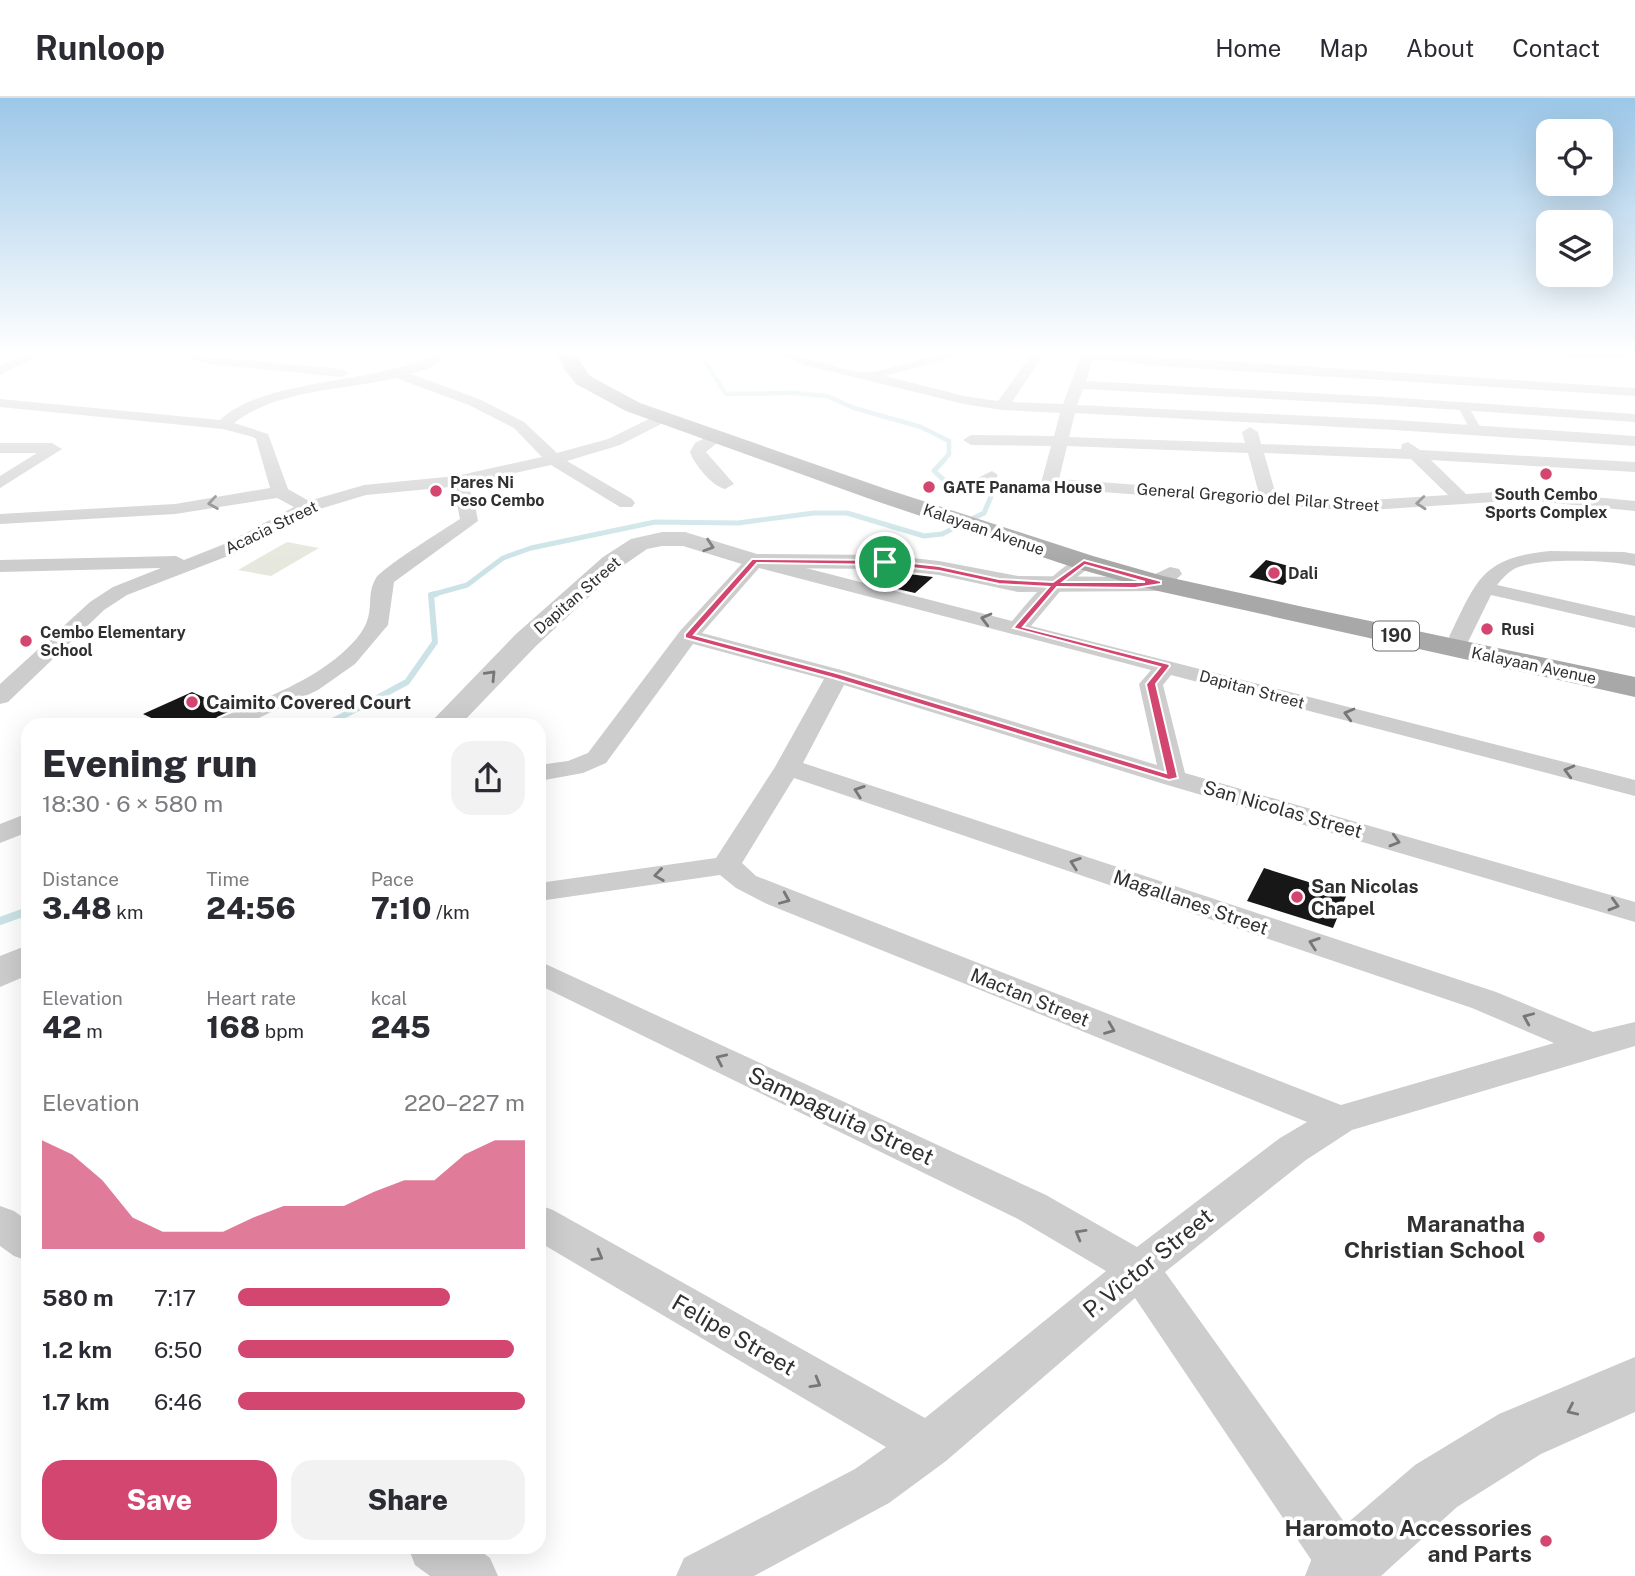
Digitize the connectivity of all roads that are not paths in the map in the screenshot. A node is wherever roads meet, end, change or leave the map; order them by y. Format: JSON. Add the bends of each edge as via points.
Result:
{"nodes":[{"id":1,"x":182,"y":423,"type":"edge"},
{"id":2,"x":515,"y":423,"type":"edge"},
{"id":3,"x":652,"y":423,"type":"edge"},
{"id":4,"x":676,"y":423,"type":"edge"},
{"id":5,"x":712,"y":423,"type":"edge"},
{"id":6,"x":1065,"y":423,"type":"edge"},
{"id":7,"x":1246,"y":423,"type":"edge"},
{"id":8,"x":1351,"y":423,"type":"edge"},
{"id":9,"x":1472,"y":423,"type":"edge"},
{"id":10,"x":224,"y":425,"type":"joint"},
{"id":11,"x":1395,"y":425,"type":"junction"},
{"id":12,"x":1476,"y":430,"type":"junction"},
{"id":13,"x":716,"y":437,"type":"junction"},
{"id":14,"x":971,"y":440,"type":"dead end"},
{"id":15,"x":1061,"y":441,"type":"junction"},
{"id":16,"x":1635,"y":441,"type":"edge"},
{"id":17,"x":0,"y":447,"type":"edge"},
{"id":18,"x":1256,"y":447,"type":"junction"},
{"id":19,"x":1413,"y":454,"type":"junction"},
{"id":20,"x":554,"y":460,"type":"junction"},
{"id":21,"x":1635,"y":467,"type":"edge"},
{"id":22,"x":992,"y":475,"type":"dead end"},
{"id":23,"x":456,"y":481,"type":"junction"},
{"id":24,"x":0,"y":483,"type":"edge"},
{"id":25,"x":725,"y":484,"type":"dead end"},
{"id":26,"x":280,"y":492,"type":"junction"},
{"id":27,"x":959,"y":498,"type":"junction"},
{"id":28,"x":1462,"y":499,"type":"junction"},
{"id":29,"x":1269,"y":500,"type":"junction"},
{"id":30,"x":626,"y":503,"type":"dead end"},
{"id":31,"x":1635,"y":506,"type":"edge"},
{"id":32,"x":307,"y":507,"type":"junction"},
{"id":33,"x":0,"y":519,"type":"edge"},
{"id":34,"x":994,"y":528,"type":"junction"},
{"id":35,"x":1633,"y":559,"type":"edge"},
{"id":36,"x":755,"y":561,"type":"junction"},
{"id":37,"x":196,"y":562,"type":"junction"},
{"id":38,"x":1084,"y":562,"type":"junction"},
{"id":39,"x":123,"y":564,"type":"junction"},
{"id":40,"x":0,"y":566,"type":"edge"},
{"id":41,"x":1164,"y":578,"type":"junction"},
{"id":42,"x":1055,"y":584,"type":"junction"},
{"id":43,"x":1486,"y":589,"type":"junction"},
{"id":44,"x":120,"y":591,"type":"junction"},
{"id":45,"x":1635,"y":622,"type":"edge"},
{"id":46,"x":1017,"y":628,"type":"junction"},
{"id":47,"x":688,"y":636,"type":"junction"},
{"id":48,"x":1460,"y":637,"type":"junction"},
{"id":49,"x":1166,"y":666,"type":"junction"},
{"id":50,"x":1635,"y":674,"type":"edge"},
{"id":51,"x":836,"y":676,"type":"junction"},
{"id":52,"x":1635,"y":687,"type":"edge"},
{"id":53,"x":0,"y":697,"type":"edge"},
{"id":54,"x":239,"y":718,"type":"edge"},
{"id":55,"x":450,"y":718,"type":"edge"},
{"id":56,"x":788,"y":767,"type":"junction"},
{"id":57,"x":546,"y":772,"type":"edge"},
{"id":58,"x":1173,"y":778,"type":"junction"},
{"id":59,"x":1635,"y":788,"type":"edge"},
{"id":60,"x":21,"y":824,"type":"edge"},
{"id":61,"x":0,"y":835,"type":"edge"},
{"id":62,"x":726,"y":865,"type":"junction"},
{"id":63,"x":546,"y":891,"type":"edge"},
{"id":64,"x":1635,"y":912,"type":"edge"},
{"id":65,"x":21,"y":962,"type":"edge"},
{"id":66,"x":0,"y":973,"type":"edge"},
{"id":67,"x":546,"y":975,"type":"edge"},
{"id":68,"x":1635,"y":1034,"type":"edge"},
{"id":69,"x":1591,"y":1045,"type":"junction"},
{"id":70,"x":1340,"y":1120,"type":"junction"},
{"id":71,"x":0,"y":1223,"type":"edge"},
{"id":72,"x":546,"y":1226,"type":"edge"},
{"id":73,"x":21,"y":1239,"type":"edge"},
{"id":74,"x":1139,"y":1269,"type":"junction"},
{"id":75,"x":1635,"y":1384,"type":"edge"},
{"id":76,"x":929,"y":1445,"type":"junction"},
{"id":77,"x":442,"y":1554,"type":"edge"},
{"id":78,"x":1344,"y":1573,"type":"edge"},
{"id":79,"x":472,"y":1576,"type":"edge"},
{"id":80,"x":702,"y":1576,"type":"edge"}],
"edges":[{"from":1,"to":10,"type":"street"},
{"from":2,"to":20,"type":"street"},
{"from":3,"to":20,"type":"street","name":"Acacia Street","via":[[614,442]]},
{"from":4,"to":13,"type":"main road","name":"Kalayaan Avenue","number":"190"},
{"from":5,"to":27,"type":"main road","name":"Kalayaan Avenue","number":"190"},
{"from":6,"to":15,"type":"street"},
{"from":7,"to":18,"type":"street"},
{"from":8,"to":11,"type":"street"},
{"from":9,"to":12,"type":"street"},
{"from":10,"to":26,"type":"street","via":[[262,437]]},
{"from":11,"to":12,"type":"street"},
{"from":11,"to":19,"type":"street"},
{"from":12,"to":16,"type":"street"},
{"from":13,"to":25,"type":"street","via":[[698,452]]},
{"from":13,"to":27,"type":"main road","name":"Kalayaan Avenue","number":"190"},
{"from":14,"to":15,"type":"street"},
{"from":15,"to":18,"type":"street"},
{"from":15,"to":29,"type":"street","name":"General Gregorio del Pilar Street","via":[[1049,483]]},
{"from":17,"to":24,"type":"street","via":[[54,449]]},
{"from":18,"to":19,"type":"street"},
{"from":18,"to":29,"type":"street"},
{"from":19,"to":21,"type":"street"},
{"from":19,"to":28,"type":"street"},
{"from":20,"to":23,"type":"street","name":"Acacia Street"},
{"from":20,"to":30,"type":"street"},
{"from":22,"to":27,"type":"street"},
{"from":23,"to":32,"type":"street","name":"Acacia Street","via":[[364,490]]},
{"from":23,"to":54,"type":"street","via":[[469,522],[386,579],[382,617],[356,655]]},
{"from":26,"to":32,"type":"street"},
{"from":26,"to":33,"type":"street","one_way":true,"via":[[175,509]]},
{"from":27,"to":34,"type":"main road","name":"Kalayaan Avenue","number":"190"},
{"from":28,"to":29,"type":"street","name":"General Gregorio del Pilar Street","one_way":true,"via":[[1360,506]]},
{"from":28,"to":31,"type":"street","name":"General Gregorio del Pilar Street","via":[[1525,495]]},
{"from":32,"to":37,"type":"street","name":"Acacia Street"},
{"from":34,"to":38,"type":"main road","name":"Kalayaan Avenue","number":"190"},
{"from":34,"to":41,"type":"main road","name":"Kalayaan Avenue","number":"190"},
{"from":35,"to":43,"type":"street","via":[[1521,560],[1506,565]]},
{"from":36,"to":42,"type":"street","via":[[885,562],[999,582]]},
{"from":46,"to":36,"type":"street","name":"Dapitan Street","one_way":true},
{"from":36,"to":47,"type":"street"},
{"from":55,"to":36,"type":"street","name":"Dapitan Street","one_way":true,"via":[[526,640],[612,562],[639,544],[685,539]]},
{"from":37,"to":39,"type":"street"},
{"from":37,"to":44,"type":"street","name":"Acacia Street"},
{"from":38,"to":41,"type":"main road","name":"Kalayaan Avenue","number":"190"},
{"from":38,"to":42,"type":"street"},
{"from":39,"to":40,"type":"street"},
{"from":39,"to":44,"type":"street","via":[[116,582]]},
{"from":41,"to":42,"type":"street","via":[[1135,585]]},
{"from":41,"to":48,"type":"main road","name":"Kalayaan Avenue","number":"190"},
{"from":41,"to":52,"type":"main road","name":"Kalayaan Avenue","number":"190"},
{"from":42,"to":46,"type":"street"},
{"from":43,"to":45,"type":"street"},
{"from":43,"to":48,"type":"street"},
{"from":44,"to":53,"type":"street","name":"Acacia Street","via":[[97,606]]},
{"from":46,"to":49,"type":"street","name":"Dapitan Street"},
{"from":47,"to":51,"type":"street","name":"San Nicolas Street"},
{"from":47,"to":57,"type":"street","via":[[597,758],[574,768]]},
{"from":48,"to":50,"type":"main road","name":"Kalayaan Avenue","number":"190"},
{"from":49,"to":58,"type":"street","via":[[1151,684]]},
{"from":59,"to":49,"type":"street","name":"Dapitan Street","one_way":true},
{"from":51,"to":56,"type":"street"},
{"from":51,"to":58,"type":"street","name":"San Nicolas Street"},
{"from":56,"to":62,"type":"street"},
{"from":69,"to":56,"type":"street","name":"Magallanes Street","one_way":true,"via":[[1484,1000]]},
{"from":58,"to":64,"type":"street","name":"San Nicolas Street","one_way":true},
{"from":60,"to":61,"type":"street"},
{"from":62,"to":63,"type":"street","one_way":true},
{"from":62,"to":70,"type":"street","name":"Mactan Street","one_way":true,"via":[[746,882],[778,897]]},
{"from":65,"to":66,"type":"street"},
{"from":74,"to":67,"type":"street","name":"Sampaguita Street","one_way":true,"via":[[1032,1207]]},
{"from":68,"to":69,"type":"street","name":"P. Victor Street"},
{"from":69,"to":70,"type":"street","name":"P. Victor Street"},
{"from":70,"to":74,"type":"street","name":"P. Victor Street","via":[[1293,1149]]},
{"from":71,"to":73,"type":"street"},
{"from":72,"to":76,"type":"street","name":"Felipe Street","one_way":true},
{"from":74,"to":76,"type":"street","name":"P. Victor Street"},
{"from":74,"to":78,"type":"street"},
{"from":75,"to":78,"type":"street","one_way":true,"via":[[1520,1434],[1436,1486]]},
{"from":76,"to":80,"type":"street","name":"P. Victor Street","via":[[872,1486]]},
{"from":77,"to":79,"type":"street"}]}
